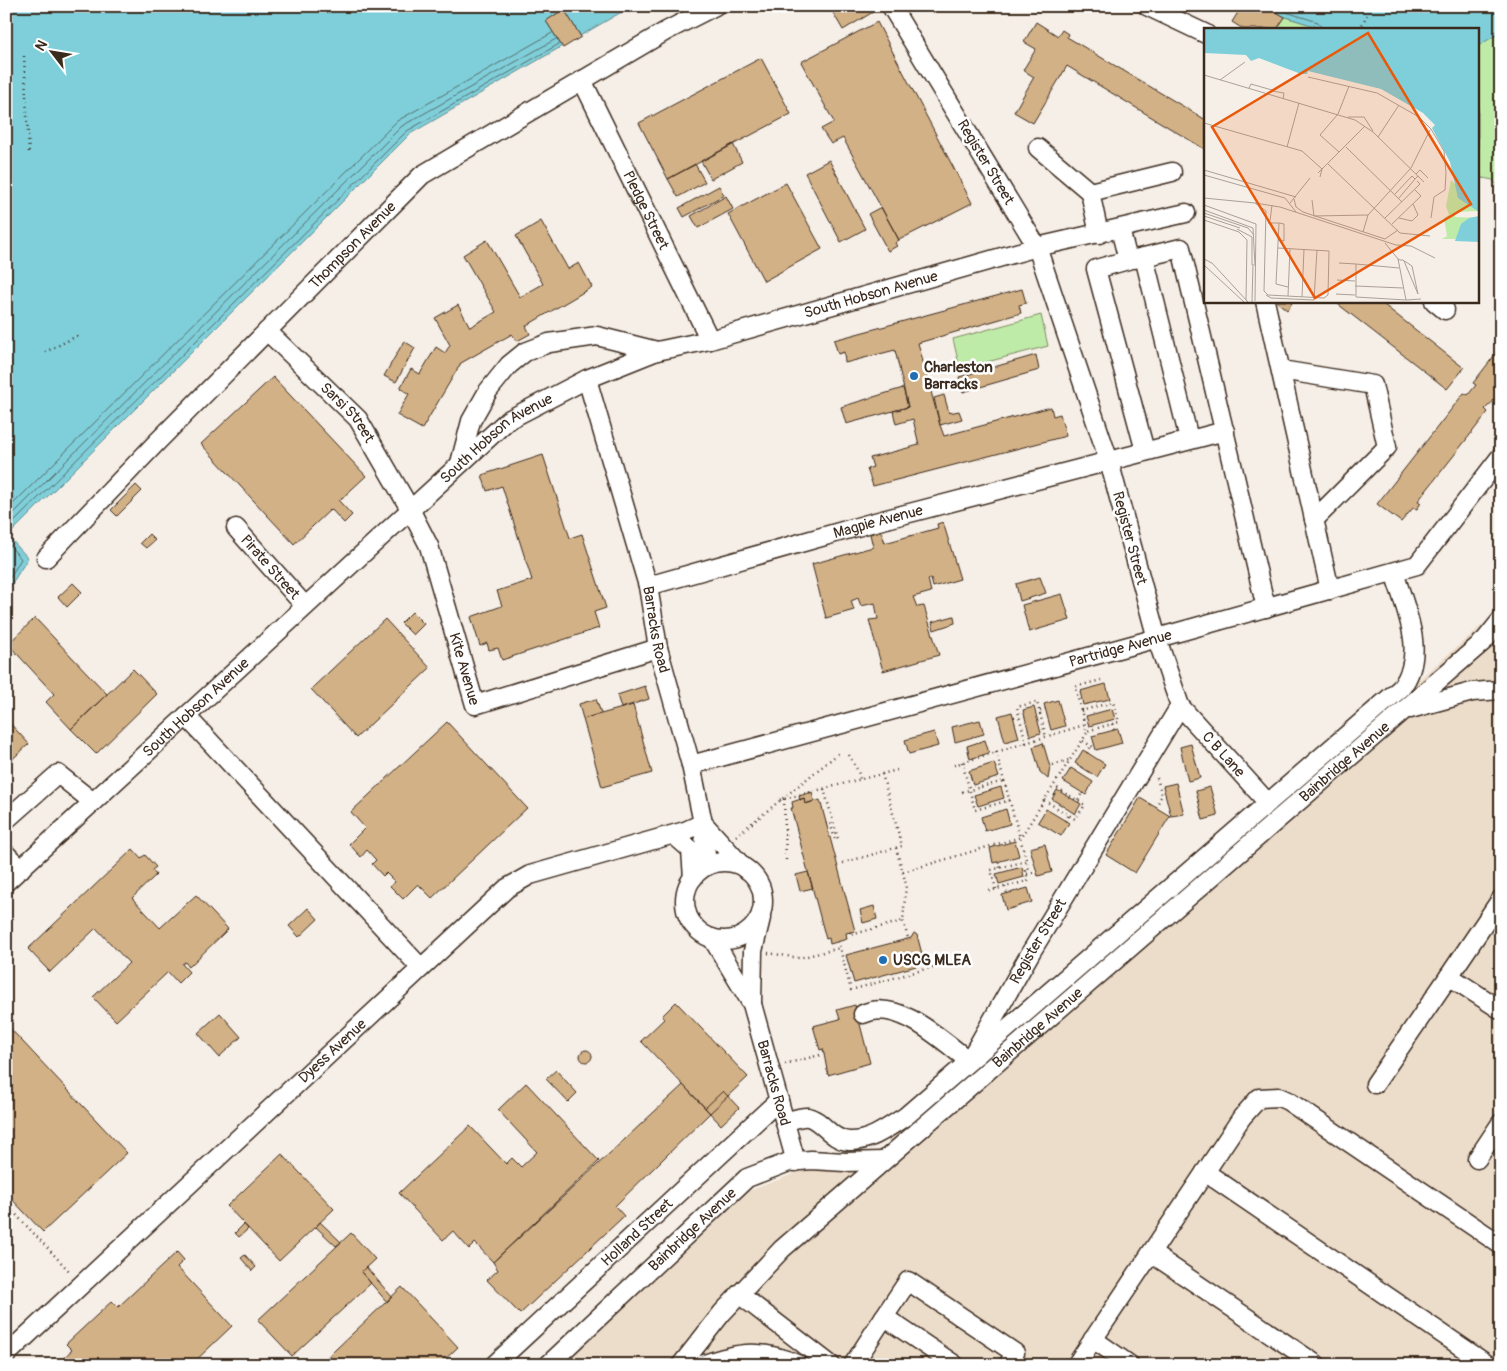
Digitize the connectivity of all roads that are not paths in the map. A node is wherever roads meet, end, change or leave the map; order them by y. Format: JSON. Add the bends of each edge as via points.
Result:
{"nodes":[{"id":1,"x":715,"y":6,"type":"edge"},
{"id":2,"x":891,"y":6,"type":"edge"},
{"id":3,"x":1147,"y":6,"type":"edge"},
{"id":4,"x":1204,"y":33,"type":"edge"},
{"id":5,"x":582,"y":80,"type":"junction"},
{"id":6,"x":1038,"y":148,"type":"dead end"},
{"id":7,"x":1172,"y":172,"type":"dead end"},
{"id":8,"x":1090,"y":192,"type":"junction"},
{"id":9,"x":1186,"y":214,"type":"dead end"},
{"id":10,"x":1120,"y":229,"type":"junction"},
{"id":11,"x":1099,"y":234,"type":"junction"},
{"id":12,"x":1038,"y":247,"type":"junction"},
{"id":13,"x":1136,"y":259,"type":"junction"},
{"id":14,"x":1266,"y":302,"type":"edge"},
{"id":15,"x":1201,"y":303,"type":"edge"},
{"id":16,"x":267,"y":331,"type":"junction"},
{"id":17,"x":710,"y":340,"type":"junction"},
{"id":18,"x":657,"y":351,"type":"junction"},
{"id":19,"x":1281,"y":370,"type":"junction"},
{"id":20,"x":587,"y":379,"type":"junction"},
{"id":21,"x":1225,"y":431,"type":"junction"},
{"id":22,"x":1189,"y":439,"type":"junction"},
{"id":23,"x":1145,"y":451,"type":"junction"},
{"id":24,"x":1501,"y":456,"type":"edge"},
{"id":25,"x":1109,"y":461,"type":"junction"},
{"id":26,"x":460,"y":463,"type":"junction"},
{"id":27,"x":410,"y":508,"type":"junction"},
{"id":28,"x":1314,"y":520,"type":"junction"},
{"id":29,"x":236,"y":528,"type":"dead end"},
{"id":30,"x":46,"y":558,"type":"dead end"},
{"id":31,"x":1394,"y":572,"type":"junction"},
{"id":32,"x":648,"y":586,"type":"junction"},
{"id":33,"x":1330,"y":590,"type":"junction"},
{"id":34,"x":305,"y":606,"type":"junction"},
{"id":35,"x":1266,"y":608,"type":"junction"},
{"id":36,"x":1501,"y":620,"type":"edge"},
{"id":37,"x":1157,"y":639,"type":"junction"},
{"id":38,"x":658,"y":648,"type":"junction"},
{"id":39,"x":1501,"y":690,"type":"edge"},
{"id":40,"x":1180,"y":706,"type":"junction"},
{"id":41,"x":1405,"y":711,"type":"junction"},
{"id":42,"x":186,"y":716,"type":"junction"},
{"id":43,"x":691,"y":765,"type":"junction"},
{"id":44,"x":93,"y":802,"type":"junction"},
{"id":45,"x":1268,"y":803,"type":"junction"},
{"id":46,"x":6,"y":820,"type":"edge"},
{"id":47,"x":704,"y":823,"type":"junction"},
{"id":48,"x":674,"y":834,"type":"junction"},
{"id":49,"x":6,"y":854,"type":"edge"},
{"id":50,"x":708,"y":866,"type":"junction"},
{"id":51,"x":21,"y":868,"type":"junction"},
{"id":52,"x":744,"y":869,"type":"junction"},
{"id":53,"x":693,"y":878,"type":"junction"},
{"id":54,"x":6,"y":882,"type":"edge"},
{"id":55,"x":1501,"y":899,"type":"edge"},
{"id":56,"x":762,"y":910,"type":"junction"},
{"id":57,"x":712,"y":938,"type":"junction"},
{"id":58,"x":421,"y":968,"type":"junction"},
{"id":59,"x":1449,"y":976,"type":"junction"},
{"id":60,"x":752,"y":1004,"type":"junction"},
{"id":61,"x":1501,"y":1010,"type":"edge"},
{"id":62,"x":863,"y":1014,"type":"dead end"},
{"id":63,"x":970,"y":1061,"type":"junction"},
{"id":64,"x":1375,"y":1084,"type":"dead end"},
{"id":65,"x":779,"y":1100,"type":"junction"},
{"id":66,"x":785,"y":1122,"type":"junction"},
{"id":67,"x":1501,"y":1123,"type":"edge"},
{"id":68,"x":1477,"y":1158,"type":"dead end"},
{"id":69,"x":882,"y":1161,"type":"junction"},
{"id":70,"x":796,"y":1162,"type":"junction"},
{"id":71,"x":1206,"y":1172,"type":"junction"},
{"id":72,"x":1501,"y":1245,"type":"edge"},
{"id":73,"x":1151,"y":1253,"type":"junction"},
{"id":74,"x":739,"y":1294,"type":"junction"},
{"id":75,"x":884,"y":1317,"type":"junction"},
{"id":76,"x":1093,"y":1339,"type":"junction"},
{"id":77,"x":6,"y":1355,"type":"edge"},
{"id":78,"x":494,"y":1365,"type":"edge"},
{"id":79,"x":548,"y":1365,"type":"edge"},
{"id":80,"x":682,"y":1365,"type":"edge"},
{"id":81,"x":702,"y":1365,"type":"edge"},
{"id":82,"x":799,"y":1365,"type":"edge"},
{"id":83,"x":831,"y":1365,"type":"edge"},
{"id":84,"x":853,"y":1365,"type":"edge"},
{"id":85,"x":955,"y":1365,"type":"edge"},
{"id":86,"x":1008,"y":1365,"type":"edge"},
{"id":87,"x":1076,"y":1365,"type":"edge"},
{"id":88,"x":1130,"y":1365,"type":"edge"},
{"id":89,"x":1317,"y":1365,"type":"edge"},
{"id":90,"x":1488,"y":1365,"type":"edge"}],
"edges":[{"from":1,"to":5,"type":"street","name":"Thompson Avenue"},
{"from":2,"to":12,"type":"street","name":"Register Street"},
{"from":3,"to":4,"type":"street"},
{"from":5,"to":16,"type":"street","name":"Thompson Avenue","via":[[422,175]]},
{"from":5,"to":17,"type":"street","name":"Pledge Street"},
{"from":6,"to":8,"type":"street"},
{"from":7,"to":8,"type":"street"},
{"from":8,"to":11,"type":"street"},
{"from":9,"to":10,"type":"street","name":"South Hobson Avenue"},
{"from":10,"to":11,"type":"street","name":"South Hobson Avenue"},
{"from":10,"to":13,"type":"street"},
{"from":11,"to":12,"type":"street","name":"South Hobson Avenue"},
{"from":12,"to":17,"type":"street","name":"South Hobson Avenue"},
{"from":12,"to":25,"type":"street","name":"Register Street"},
{"from":13,"to":15,"type":"street","via":[[1181,248]]},
{"from":13,"to":22,"type":"street"},
{"from":13,"to":23,"type":"street","via":[[1096,269]]},
{"from":14,"to":19,"type":"street"},
{"from":15,"to":21,"type":"street"},
{"from":16,"to":27,"type":"street","name":"Sarsi Street","via":[[358,420]]},
{"from":16,"to":30,"type":"street","name":"Thompson Avenue"},
{"from":17,"to":18,"type":"street","name":"South Hobson Avenue"},
{"from":18,"to":20,"type":"street","name":"South Hobson Avenue"},
{"from":18,"to":26,"type":"street","via":[[597,336],[549,342],[525,352],[509,365],[488,391],[471,421]]},
{"from":19,"to":28,"type":"street"},
{"from":19,"to":28,"type":"street","via":[[1373,385],[1387,447]]},
{"from":20,"to":26,"type":"street","name":"South Hobson Avenue","via":[[508,420]]},
{"from":20,"to":32,"type":"street","name":"Barracks Road"},
{"from":21,"to":22,"type":"street","name":"Magpie Avenue"},
{"from":21,"to":35,"type":"street"},
{"from":22,"to":23,"type":"street","name":"Magpie Avenue"},
{"from":23,"to":25,"type":"street","name":"Magpie Avenue"},
{"from":24,"to":31,"type":"street","name":"Partridge Avenue","via":[[1417,565]]},
{"from":25,"to":32,"type":"street","name":"Magpie Avenue"},
{"from":25,"to":37,"type":"street","name":"Register Street"},
{"from":26,"to":27,"type":"street","name":"South Hobson Avenue"},
{"from":27,"to":34,"type":"street","name":"South Hobson Avenue"},
{"from":27,"to":38,"type":"street","name":"Kite Avenue","via":[[429,546],[475,705]]},
{"from":28,"to":33,"type":"street"},
{"from":29,"to":34,"type":"street","name":"Pirate Street"},
{"from":31,"to":33,"type":"street","name":"Partridge Avenue"},
{"from":31,"to":45,"type":"street","via":[[1415,654],[1408,678]]},
{"from":32,"to":38,"type":"street","name":"Barracks Road"},
{"from":33,"to":35,"type":"street","name":"Partridge Avenue"},
{"from":34,"to":42,"type":"street","name":"South Hobson Avenue"},
{"from":35,"to":37,"type":"street","name":"Partridge Avenue"},
{"from":36,"to":41,"type":"street","name":"Bainbridge Avenue","via":[[1485,640]]},
{"from":37,"to":40,"type":"street","name":"Register Street"},
{"from":37,"to":43,"type":"street","name":"Partridge Avenue"},
{"from":38,"to":43,"type":"street","name":"Barracks Road"},
{"from":39,"to":41,"type":"street","via":[[1472,692]]},
{"from":40,"to":45,"type":"street","name":"C B Lane"},
{"from":40,"to":63,"type":"street","name":"Register Street","via":[[1036,944]]},
{"from":41,"to":69,"type":"street","name":"Bainbridge Avenue"},
{"from":42,"to":44,"type":"street","name":"South Hobson Avenue"},
{"from":42,"to":58,"type":"street"},
{"from":43,"to":47,"type":"street","name":"Barracks Road"},
{"from":44,"to":46,"type":"street","via":[[58,774]]},
{"from":44,"to":51,"type":"street","name":"South Hobson Avenue"},
{"from":45,"to":63,"type":"street"},
{"from":47,"to":48,"type":"street","name":"Dyess Avenue"},
{"from":47,"to":50,"type":"street"},
{"from":47,"to":52,"type":"street","name":"Barracks Road"},
{"from":48,"to":53,"type":"street","via":[[691,850]]},
{"from":48,"to":58,"type":"street","name":"Dyess Avenue","via":[[530,874],[507,888]]},
{"from":49,"to":51,"type":"street"},
{"from":50,"to":52,"type":"street","via":[[726,862]]},
{"from":50,"to":53,"type":"street"},
{"from":51,"to":54,"type":"street","name":"South Hobson Avenue"},
{"from":52,"to":56,"type":"street","via":[[759,883]]},
{"from":53,"to":57,"type":"street","via":[[687,889],[686,913],[696,928]]},
{"from":55,"to":59,"type":"street"},
{"from":56,"to":57,"type":"street","via":[[748,932],[724,940]]},
{"from":56,"to":60,"type":"street","via":[[753,950]]},
{"from":57,"to":60,"type":"street"},
{"from":58,"to":77,"type":"street","name":"Dyess Avenue"},
{"from":59,"to":61,"type":"street"},
{"from":59,"to":64,"type":"street"},
{"from":60,"to":65,"type":"street","name":"Barracks Road"},
{"from":62,"to":63,"type":"street","via":[[878,1009],[895,1012]]},
{"from":63,"to":66,"type":"street","via":[[906,1116],[873,1136],[848,1141],[825,1130],[811,1118]]},
{"from":65,"to":66,"type":"street","name":"Barracks Road"},
{"from":65,"to":78,"type":"street","name":"Holland Street"},
{"from":66,"to":70,"type":"street","name":"Barracks Road"},
{"from":67,"to":68,"type":"street"},
{"from":69,"to":70,"type":"street","name":"Bainbridge Avenue"},
{"from":69,"to":74,"type":"street","via":[[782,1249]]},
{"from":70,"to":79,"type":"street","name":"Bainbridge Avenue","via":[[747,1178]]},
{"from":71,"to":72,"type":"street","via":[[1252,1104],[1259,1098],[1279,1097]]},
{"from":71,"to":73,"type":"street"},
{"from":71,"to":90,"type":"street"},
{"from":73,"to":76,"type":"street"},
{"from":73,"to":89,"type":"street"},
{"from":74,"to":80,"type":"street"},
{"from":74,"to":83,"type":"street"},
{"from":75,"to":84,"type":"street"},
{"from":75,"to":85,"type":"street"},
{"from":75,"to":86,"type":"street","via":[[908,1281],[1015,1353]]},
{"from":76,"to":87,"type":"street"},
{"from":76,"to":88,"type":"street"},
{"from":81,"to":82,"type":"street","via":[[717,1359],[758,1353],[776,1355]]}]}
